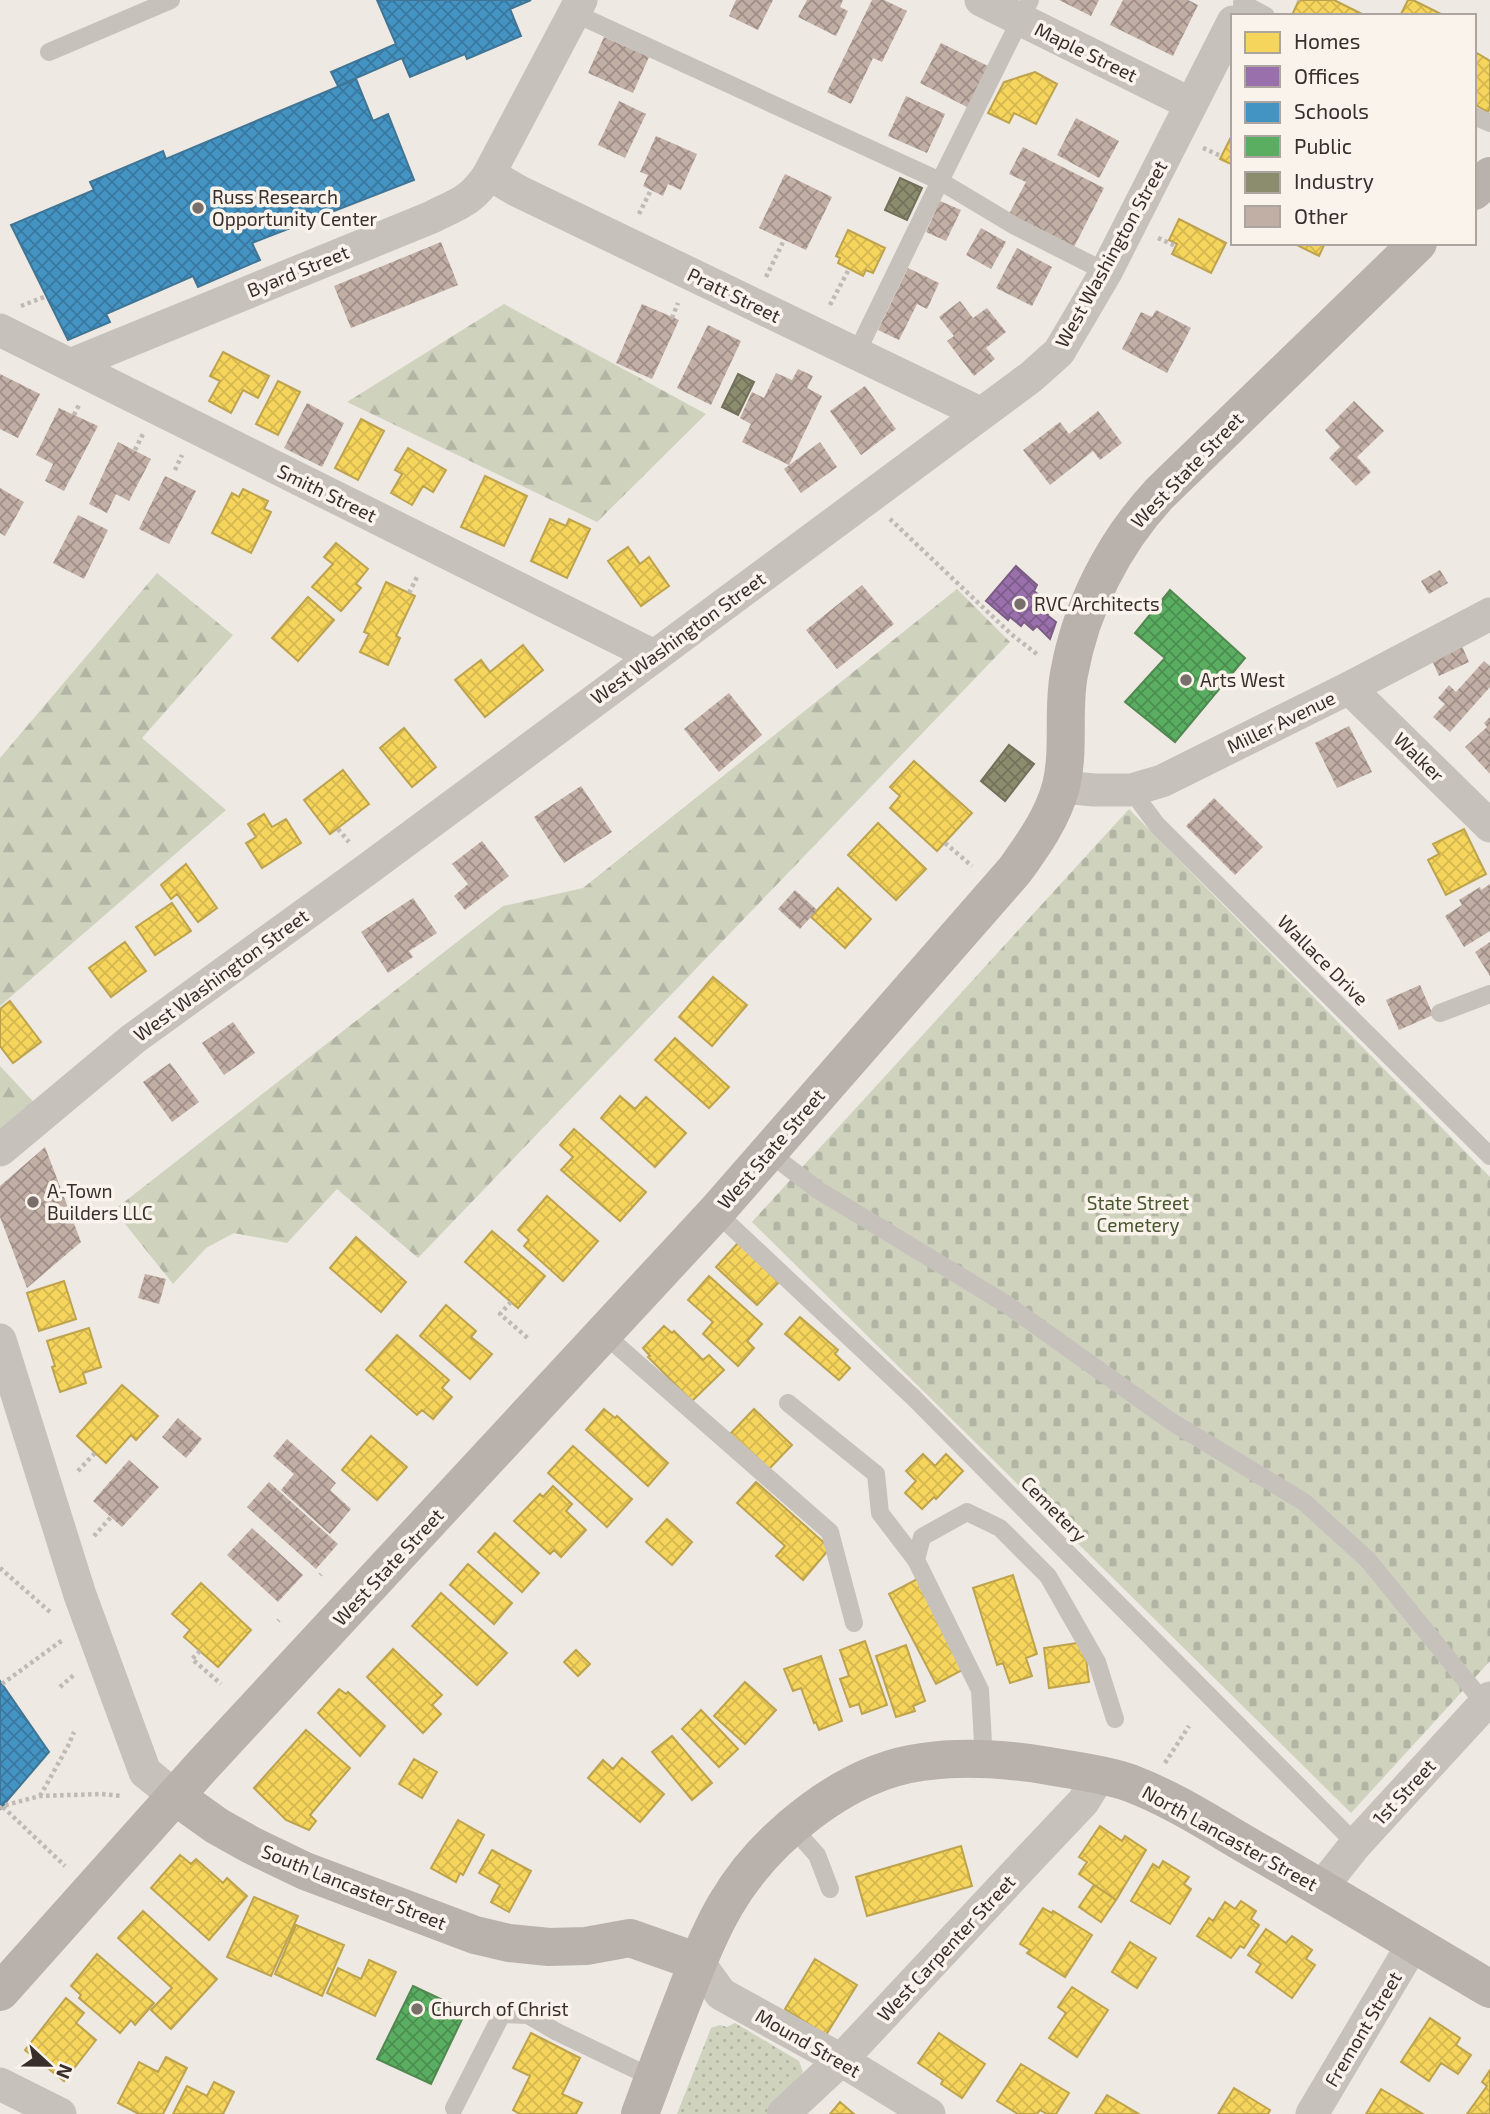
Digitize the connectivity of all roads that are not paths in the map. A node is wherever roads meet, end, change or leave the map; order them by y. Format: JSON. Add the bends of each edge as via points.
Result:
{"nodes":[{"id":1,"x":171,"y":0,"type":"edge"},
{"id":2,"x":981,"y":0,"type":"edge"},
{"id":3,"x":578,"y":7,"type":"edge"},
{"id":4,"x":1026,"y":10,"type":"edge"},
{"id":5,"x":1231,"y":34,"type":"edge"},
{"id":6,"x":49,"y":52,"type":"dead end"},
{"id":7,"x":1191,"y":104,"type":"junction"},
{"id":8,"x":489,"y":174,"type":"junction"},
{"id":9,"x":1490,"y":176,"type":"edge"},
{"id":10,"x":940,"y":181,"type":"junction"},
{"id":11,"x":1476,"y":189,"type":"edge"},
{"id":12,"x":1416,"y":245,"type":"edge"},
{"id":13,"x":1106,"y":272,"type":"junction"},
{"id":14,"x":6,"y":326,"type":"edge"},
{"id":15,"x":856,"y":354,"type":"junction"},
{"id":16,"x":71,"y":365,"type":"junction"},
{"id":17,"x":980,"y":413,"type":"junction"},
{"id":18,"x":1490,"y":614,"type":"edge"},
{"id":19,"x":654,"y":656,"type":"junction"},
{"id":20,"x":1349,"y":688,"type":"junction"},
{"id":21,"x":1061,"y":787,"type":"junction"},
{"id":22,"x":1131,"y":790,"type":"junction"},
{"id":23,"x":1490,"y":826,"type":"edge"},
{"id":24,"x":1490,"y":994,"type":"edge"},
{"id":25,"x":1440,"y":1013,"type":"dead end"},
{"id":26,"x":0,"y":1150,"type":"edge"},
{"id":27,"x":768,"y":1152,"type":"junction"},
{"id":28,"x":1490,"y":1156,"type":"edge"},
{"id":29,"x":716,"y":1212,"type":"junction"},
{"id":30,"x":604,"y":1334,"type":"junction"},
{"id":31,"x":0,"y":1340,"type":"edge"},
{"id":32,"x":788,"y":1403,"type":"dead end"},
{"id":33,"x":916,"y":1560,"type":"junction"},
{"id":34,"x":854,"y":1623,"type":"dead end"},
{"id":35,"x":1487,"y":1701,"type":"edge"},
{"id":36,"x":1115,"y":1719,"type":"dead end"},
{"id":37,"x":984,"y":1760,"type":"junction"},
{"id":38,"x":1100,"y":1775,"type":"junction"},
{"id":39,"x":175,"y":1796,"type":"junction"},
{"id":40,"x":792,"y":1826,"type":"junction"},
{"id":41,"x":1356,"y":1844,"type":"junction"},
{"id":42,"x":1321,"y":1888,"type":"junction"},
{"id":43,"x":830,"y":1889,"type":"dead end"},
{"id":44,"x":1413,"y":1944,"type":"junction"},
{"id":45,"x":698,"y":1962,"type":"junction"},
{"id":46,"x":1490,"y":1989,"type":"edge"},
{"id":47,"x":0,"y":1992,"type":"edge"},
{"id":48,"x":841,"y":2060,"type":"junction"},
{"id":49,"x":653,"y":2078,"type":"junction"},
{"id":50,"x":0,"y":2084,"type":"edge"},
{"id":51,"x":454,"y":2108,"type":"dead end"},
{"id":52,"x":60,"y":2114,"type":"edge"},
{"id":53,"x":640,"y":2114,"type":"edge"},
{"id":54,"x":783,"y":2114,"type":"edge"},
{"id":55,"x":929,"y":2114,"type":"edge"},
{"id":56,"x":1312,"y":2114,"type":"edge"}],
"edges":[{"from":1,"to":6,"type":"lane"},
{"from":2,"to":4,"type":"street","name":"Maple Street"},
{"from":3,"to":8,"type":"street","name":"Byard Street"},
{"from":3,"to":10,"type":"lane"},
{"from":4,"to":7,"type":"street","name":"Maple Street"},
{"from":4,"to":10,"type":"lane"},
{"from":5,"to":7,"type":"street","name":"West Washington Street"},
{"from":7,"to":13,"type":"street","name":"West Washington Street"},
{"from":8,"to":15,"type":"street","name":"Pratt Street"},
{"from":8,"to":16,"type":"street","name":"Byard Street","via":[[479,190],[432,217]]},
{"from":9,"to":11,"type":"street"},
{"from":10,"to":13,"type":"lane"},
{"from":10,"to":15,"type":"lane"},
{"from":12,"to":21,"type":"street","name":"West State Street","via":[[1159,494],[1123,539],[1101,579],[1074,647]]},
{"from":13,"to":17,"type":"street","name":"West Washington Street","via":[[1059,352]]},
{"from":14,"to":16,"type":"street","name":"Smith Street"},
{"from":15,"to":17,"type":"street","name":"Pratt Street"},
{"from":16,"to":19,"type":"street","name":"Smith Street"},
{"from":17,"to":19,"type":"street","name":"West Washington Street"},
{"from":18,"to":20,"type":"street","name":"Miller Avenue"},
{"from":19,"to":26,"type":"street","name":"West Washington Street","via":[[132,1039]]},
{"from":20,"to":22,"type":"street","name":"Miller Avenue","via":[[1162,781]]},
{"from":20,"to":23,"type":"street","name":"Walker"},
{"from":21,"to":22,"type":"street","name":"Miller Avenue"},
{"from":21,"to":27,"type":"street","name":"West State Street","via":[[1034,843],[1015,870]]},
{"from":22,"to":28,"type":"lane","name":"Wallace Drive","via":[[1157,825]]},
{"from":24,"to":25,"type":"lane"},
{"from":27,"to":29,"type":"street","name":"West State Street"},
{"from":27,"to":35,"type":"lane","via":[[818,1190],[1006,1304],[1172,1422],[1304,1502],[1368,1560]]},
{"from":29,"to":30,"type":"street","name":"West State Street"},
{"from":29,"to":41,"type":"lane","name":"Cemetery","via":[[914,1398]]},
{"from":30,"to":34,"type":"lane","via":[[830,1532]]},
{"from":30,"to":39,"type":"street","name":"West State Street"},
{"from":31,"to":39,"type":"street","name":"South Lancaster Street","via":[[80,1595],[145,1772]]},
{"from":32,"to":33,"type":"lane","via":[[876,1474],[880,1513]]},
{"from":33,"to":36,"type":"lane","via":[[922,1537],[967,1512],[1000,1528],[1048,1576],[1097,1662]]},
{"from":33,"to":37,"type":"lane","via":[[980,1690]]},
{"from":35,"to":41,"type":"street","name":"1st Street"},
{"from":37,"to":38,"type":"street","name":"North Lancaster Street"},
{"from":37,"to":40,"type":"street","name":"North Lancaster Street","via":[[921,1762],[893,1769],[850,1787]]},
{"from":38,"to":42,"type":"street","name":"North Lancaster Street","via":[[1191,1811]]},
{"from":38,"to":48,"type":"street","name":"West Carpenter Street","via":[[1083,1802]]},
{"from":39,"to":45,"type":"street","name":"South Lancaster Street","via":[[205,1819],[305,1871],[475,1935],[549,1947],[630,1938]]},
{"from":39,"to":47,"type":"street","name":"West State Street"},
{"from":40,"to":43,"type":"lane","via":[[817,1855]]},
{"from":40,"to":45,"type":"street","name":"North Lancaster Street","via":[[769,1847],[726,1903]]},
{"from":41,"to":42,"type":"street","name":"1st Street"},
{"from":42,"to":44,"type":"street","name":"North Lancaster Street"},
{"from":44,"to":46,"type":"street","name":"North Lancaster Street"},
{"from":44,"to":56,"type":"street","name":"Fremont Street"},
{"from":45,"to":48,"type":"street","name":"Mound Street","via":[[721,1994]]},
{"from":45,"to":49,"type":"street"},
{"from":48,"to":54,"type":"street","name":"West Carpenter Street"},
{"from":48,"to":55,"type":"street","name":"Mound Street"},
{"from":49,"to":51,"type":"lane","via":[[528,2015],[502,2014]]},
{"from":49,"to":53,"type":"street"},
{"from":50,"to":52,"type":"street"}]}
